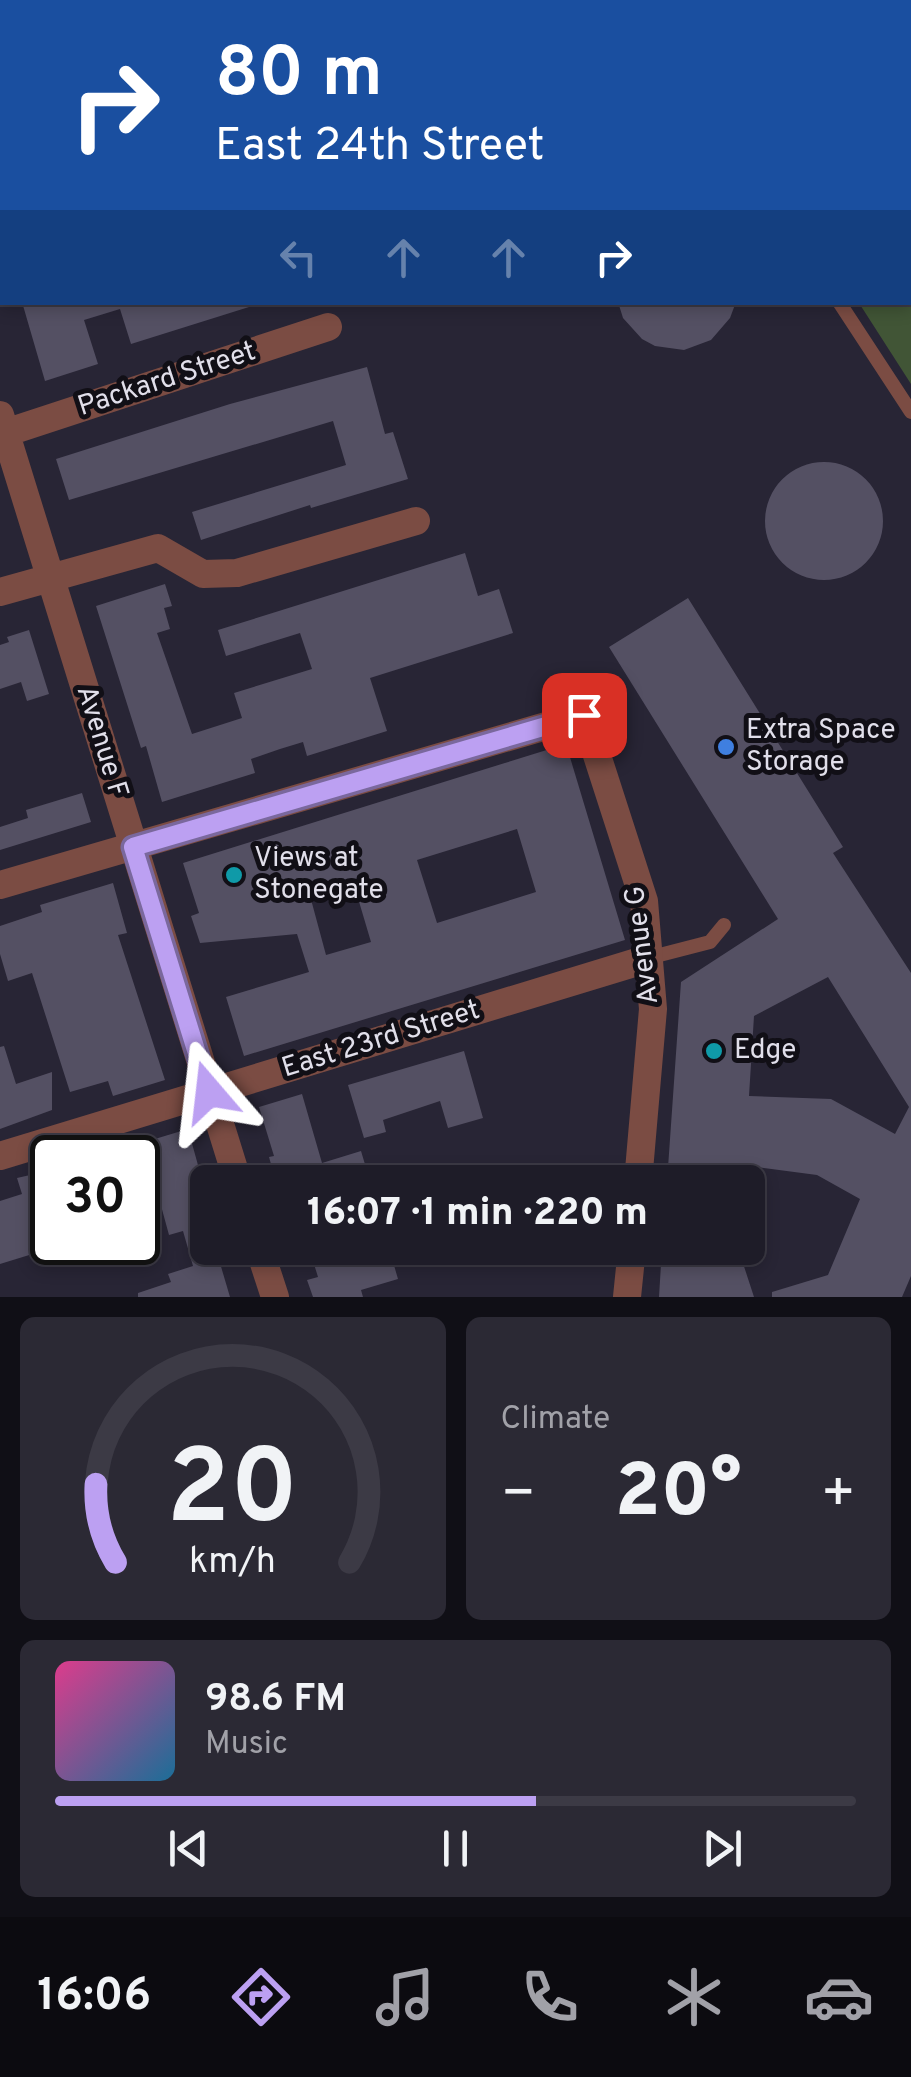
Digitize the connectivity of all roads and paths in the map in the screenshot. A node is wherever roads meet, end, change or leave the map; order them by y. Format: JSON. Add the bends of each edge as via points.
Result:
{"nodes":[{"id":1,"x":841,"y":305,"type":"edge"},
{"id":2,"x":328,"y":327,"type":"dead end"},
{"id":3,"x":911,"y":412,"type":"edge"},
{"id":4,"x":3,"y":424,"type":"edge"},
{"id":5,"x":416,"y":521,"type":"dead end"},
{"id":6,"x":49,"y":578,"type":"junction"},
{"id":7,"x":0,"y":592,"type":"edge"},
{"id":8,"x":133,"y":847,"type":"junction"},
{"id":9,"x":0,"y":886,"type":"edge"},
{"id":10,"x":724,"y":925,"type":"dead end"},
{"id":11,"x":647,"y":958,"type":"junction"},
{"id":12,"x":209,"y":1092,"type":"junction"},
{"id":13,"x":0,"y":1156,"type":"edge"},
{"id":14,"x":233,"y":1165,"type":"edge"},
{"id":15,"x":639,"y":1165,"type":"edge"},
{"id":16,"x":265,"y":1265,"type":"edge"},
{"id":17,"x":630,"y":1265,"type":"edge"},
{"id":18,"x":275,"y":1297,"type":"edge"},
{"id":19,"x":627,"y":1297,"type":"edge"}],
"edges":[{"from":1,"to":3,"type":"lane"},
{"from":2,"to":4,"type":"street","name":"Packard Street"},
{"from":4,"to":6,"type":"street","name":"Avenue F"},
{"from":5,"to":6,"type":"street","via":[[237,573],[203,574],[158,548]]},
{"from":6,"to":7,"type":"street"},
{"from":6,"to":8,"type":"street","name":"Avenue F"},
{"from":8,"to":9,"type":"street"},
{"from":8,"to":11,"type":"street","name":"Avenue G","via":[[584,715],[644,901]]},
{"from":8,"to":12,"type":"street","name":"Avenue F"},
{"from":10,"to":11,"type":"lane","via":[[710,942]]},
{"from":11,"to":12,"type":"street","name":"East 23rd Street"},
{"from":11,"to":15,"type":"street","name":"Avenue G","via":[[653,1008]]},
{"from":12,"to":13,"type":"street","name":"East 23rd Street"},
{"from":12,"to":14,"type":"street","name":"Avenue F"},
{"from":16,"to":18,"type":"street"},
{"from":17,"to":19,"type":"street"}]}
